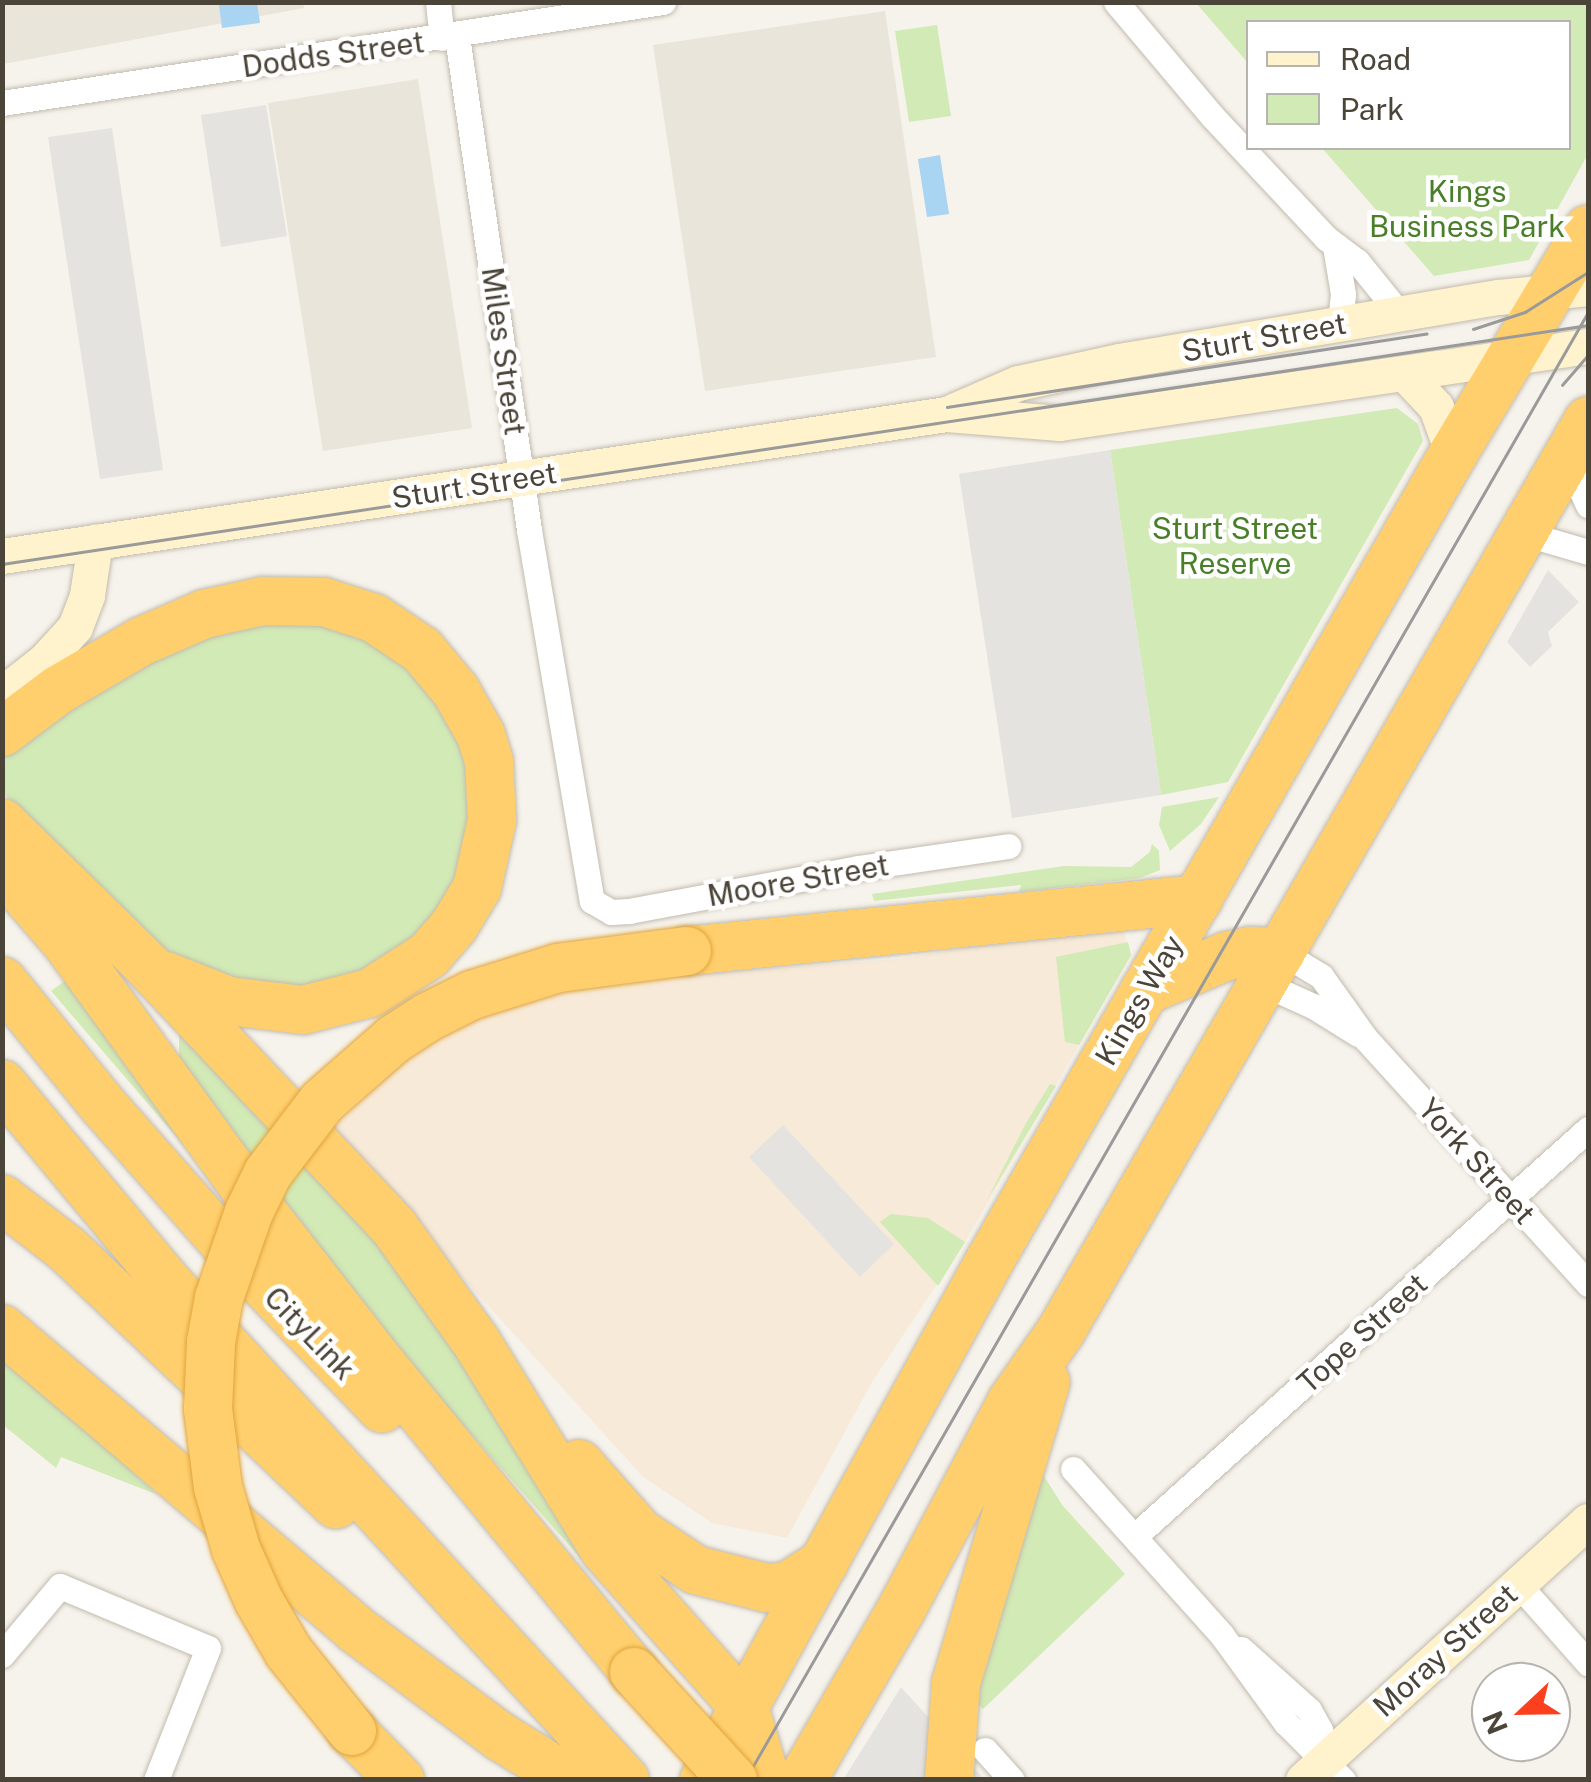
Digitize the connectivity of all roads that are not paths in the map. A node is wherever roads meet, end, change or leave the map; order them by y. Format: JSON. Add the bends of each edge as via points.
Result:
{"nodes":[{"id":1,"x":438,"y":2,"type":"edge"},
{"id":2,"x":663,"y":2,"type":"edge"},
{"id":3,"x":1115,"y":7,"type":"edge"},
{"id":4,"x":576,"y":9,"type":"edge"},
{"id":5,"x":450,"y":37,"type":"junction"},
{"id":6,"x":2,"y":103,"type":"edge"},
{"id":7,"x":1246,"y":149,"type":"edge"},
{"id":8,"x":1247,"y":150,"type":"edge"},
{"id":9,"x":1588,"y":229,"type":"edge"},
{"id":10,"x":1335,"y":246,"type":"junction"},
{"id":11,"x":1571,"y":290,"type":"edge"},
{"id":12,"x":1399,"y":313,"type":"junction"},
{"id":13,"x":1340,"y":324,"type":"junction"},
{"id":14,"x":1588,"y":346,"type":"edge"},
{"id":15,"x":1510,"y":358,"type":"junction"},
{"id":16,"x":1405,"y":374,"type":"junction"},
{"id":17,"x":946,"y":414,"type":"junction"},
{"id":18,"x":1578,"y":440,"type":"edge"},
{"id":19,"x":1452,"y":454,"type":"junction"},
{"id":20,"x":522,"y":477,"type":"junction"},
{"id":21,"x":1588,"y":505,"type":"edge"},
{"id":22,"x":1523,"y":533,"type":"junction"},
{"id":23,"x":95,"y":542,"type":"junction"},
{"id":24,"x":1588,"y":552,"type":"edge"},
{"id":25,"x":2,"y":556,"type":"edge"},
{"id":26,"x":8,"y":715,"type":"edge"},
{"id":27,"x":2,"y":823,"type":"edge"},
{"id":28,"x":1008,"y":846,"type":"dead end"},
{"id":29,"x":2,"y":868,"type":"edge"},
{"id":30,"x":1198,"y":899,"type":"junction"},
{"id":31,"x":592,"y":901,"type":"joint"},
{"id":32,"x":1271,"y":968,"type":"junction"},
{"id":33,"x":153,"y":971,"type":"junction"},
{"id":34,"x":2,"y":980,"type":"edge"},
{"id":35,"x":1144,"y":991,"type":"junction"},
{"id":36,"x":1366,"y":1039,"type":"junction"},
{"id":37,"x":2,"y":1084,"type":"edge"},
{"id":38,"x":1588,"y":1129,"type":"edge"},
{"id":39,"x":2,"y":1199,"type":"edge"},
{"id":40,"x":1512,"y":1199,"type":"junction"},
{"id":41,"x":1588,"y":1284,"type":"edge"},
{"id":42,"x":154,"y":1301,"type":"junction"},
{"id":43,"x":2,"y":1329,"type":"edge"},
{"id":44,"x":1061,"y":1331,"type":"junction"},
{"id":45,"x":477,"y":1343,"type":"junction"},
{"id":46,"x":1072,"y":1469,"type":"dead end"},
{"id":47,"x":1588,"y":1521,"type":"edge"},
{"id":48,"x":1136,"y":1536,"type":"junction"},
{"id":49,"x":824,"y":1562,"type":"junction"},
{"id":50,"x":1518,"y":1584,"type":"junction"},
{"id":51,"x":2,"y":1656,"type":"edge"},
{"id":52,"x":1588,"y":1663,"type":"edge"},
{"id":53,"x":634,"y":1672,"type":"junction"},
{"id":54,"x":744,"y":1707,"type":"junction"},
{"id":55,"x":553,"y":1765,"type":"edge"},
{"id":56,"x":967,"y":1765,"type":"edge"},
{"id":57,"x":1324,"y":1773,"type":"edge"},
{"id":58,"x":156,"y":1780,"type":"edge"},
{"id":59,"x":400,"y":1780,"type":"edge"},
{"id":60,"x":610,"y":1780,"type":"edge"},
{"id":61,"x":625,"y":1780,"type":"edge"},
{"id":62,"x":704,"y":1780,"type":"edge"},
{"id":63,"x":733,"y":1780,"type":"edge"},
{"id":64,"x":766,"y":1780,"type":"edge"},
{"id":65,"x":802,"y":1780,"type":"edge"},
{"id":66,"x":1012,"y":1780,"type":"edge"}],
"edges":[{"from":1,"to":5,"type":"street","name":"Miles Street"},
{"from":2,"to":4,"type":"street","name":"Dodds Street"},
{"from":3,"to":7,"type":"street"},
{"from":4,"to":5,"type":"street","name":"Dodds Street"},
{"from":5,"to":6,"type":"street","name":"Dodds Street"},
{"from":5,"to":20,"type":"street","name":"Miles Street"},
{"from":8,"to":10,"type":"street"},
{"from":9,"to":11,"type":"highway","name":"Kings Way"},
{"from":10,"to":12,"type":"street","via":[[1357,261]]},
{"from":10,"to":13,"type":"street"},
{"from":11,"to":12,"type":"street","name":"Sturt Street"},
{"from":11,"to":15,"type":"highway","name":"Kings Way"},
{"from":12,"to":13,"type":"street","name":"Sturt Street"},
{"from":13,"to":17,"type":"street","name":"Sturt Street","via":[[1018,382]]},
{"from":14,"to":15,"type":"street","name":"Sturt Street"},
{"from":15,"to":16,"type":"street","name":"Sturt Street"},
{"from":15,"to":19,"type":"highway","name":"Kings Way"},
{"from":16,"to":17,"type":"street","name":"Sturt Street","via":[[1060,423]]},
{"from":16,"to":19,"type":"street","via":[[1436,407]]},
{"from":17,"to":20,"type":"street","name":"Sturt Street"},
{"from":18,"to":21,"type":"street"},
{"from":18,"to":22,"type":"highway"},
{"from":19,"to":30,"type":"highway","name":"Kings Way"},
{"from":20,"to":23,"type":"street","name":"Sturt Street"},
{"from":20,"to":31,"type":"street","name":"Miles Street"},
{"from":22,"to":24,"type":"street"},
{"from":22,"to":32,"type":"highway"},
{"from":23,"to":25,"type":"street","name":"Sturt Street"},
{"from":23,"to":26,"type":"street","via":[[74,627]]},
{"from":26,"to":33,"type":"highway","via":[[181,623],[237,606],[293,600],[348,609],[402,634],[439,668],[472,715],[492,784],[488,846],[465,910],[412,969],[355,998],[304,1010],[229,1001]]},
{"from":27,"to":33,"type":"highway"},
{"from":28,"to":31,"type":"street","name":"Moore Street","via":[[628,911],[611,912]]},
{"from":29,"to":53,"type":"highway","via":[[34,900],[260,1209]]},
{"from":30,"to":35,"type":"highway","name":"Kings Way"},
{"from":30,"to":59,"type":"highway","bridge":true,"via":[[558,968],[442,1010],[394,1039],[322,1102],[268,1173],[233,1252],[211,1342],[208,1410],[228,1529],[259,1601],[288,1651]]},
{"from":32,"to":35,"type":"highway","via":[[1251,950]]},
{"from":32,"to":36,"type":"street","name":"York Street","via":[[1313,1006]]},
{"from":32,"to":36,"type":"street","name":"York Street","via":[[1321,976]]},
{"from":32,"to":44,"type":"highway"},
{"from":33,"to":45,"type":"highway","via":[[362,1188]]},
{"from":34,"to":53,"type":"highway","name":"CityLink","via":[[226,1245]]},
{"from":35,"to":49,"type":"highway","name":"Kings Way"},
{"from":36,"to":40,"type":"street","name":"York Street"},
{"from":37,"to":42,"type":"highway"},
{"from":38,"to":40,"type":"street","name":"Tope Street"},
{"from":39,"to":42,"type":"highway"},
{"from":40,"to":41,"type":"street","name":"York Street"},
{"from":40,"to":48,"type":"street","name":"Tope Street"},
{"from":42,"to":55,"type":"highway"},
{"from":43,"to":55,"type":"highway","via":[[354,1628]]},
{"from":44,"to":56,"type":"highway","via":[[956,1683]]},
{"from":44,"to":65,"type":"highway","via":[[1012,1401]]},
{"from":45,"to":49,"type":"highway","via":[[615,1507],[666,1554],[725,1580],[767,1588],[788,1586]]},
{"from":45,"to":54,"type":"highway","via":[[612,1560]]},
{"from":46,"to":48,"type":"street"},
{"from":47,"to":50,"type":"street","name":"Moray Street"},
{"from":48,"to":57,"type":"street","via":[[1221,1634],[1309,1710],[1320,1730]]},
{"from":49,"to":54,"type":"highway","name":"Kings Way"},
{"from":50,"to":52,"type":"street"},
{"from":50,"to":57,"type":"street","name":"Moray Street"},
{"from":51,"to":58,"type":"street","via":[[60,1586],[208,1648]]},
{"from":53,"to":63,"type":"highway","bridge":true},
{"from":54,"to":62,"type":"highway","name":"Kings Way"},
{"from":54,"to":64,"type":"highway"},
{"from":55,"to":60,"type":"highway"},
{"from":55,"to":61,"type":"highway"},
{"from":56,"to":66,"type":"street"}]}
